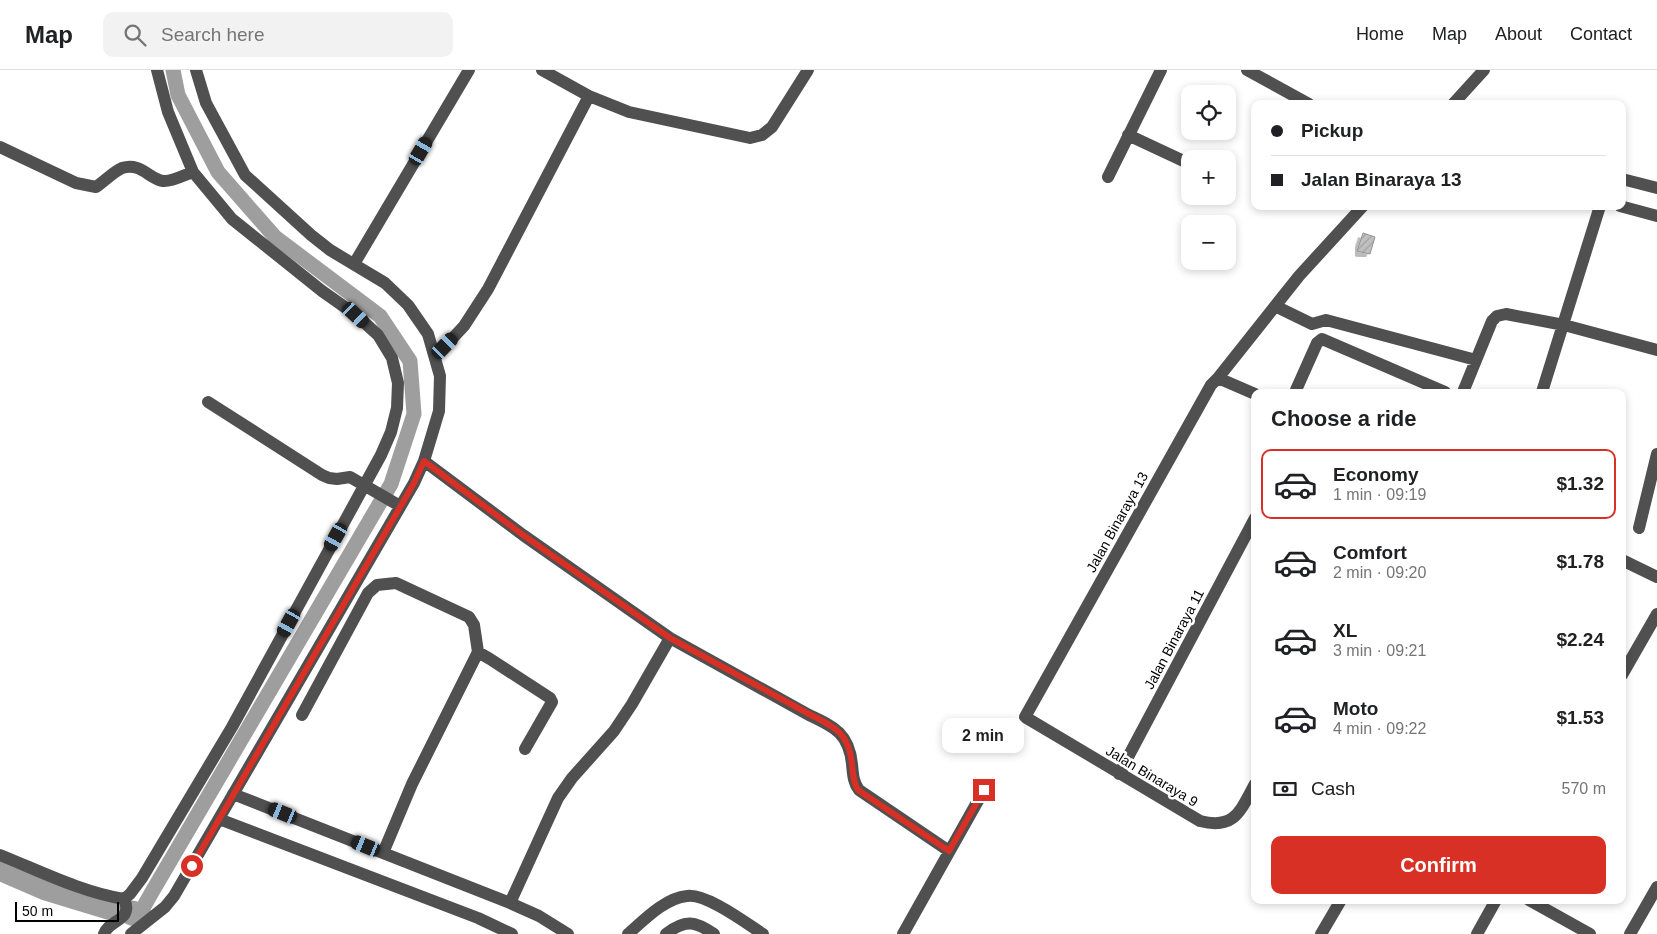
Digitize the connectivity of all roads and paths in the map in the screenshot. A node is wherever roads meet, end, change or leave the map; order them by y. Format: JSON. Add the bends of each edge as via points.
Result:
{"nodes":[{"id":1,"x":157,"y":70,"type":"edge"},
{"id":2,"x":196,"y":70,"type":"edge"},
{"id":3,"x":469,"y":70,"type":"edge"},
{"id":4,"x":542,"y":70,"type":"edge"},
{"id":5,"x":808,"y":70,"type":"edge"},
{"id":6,"x":1161,"y":70,"type":"edge"},
{"id":7,"x":1247,"y":70,"type":"edge"},
{"id":8,"x":1484,"y":70,"type":"edge"},
{"id":9,"x":589,"y":96,"type":"junction"},
{"id":10,"x":1302,"y":100,"type":"edge"},
{"id":11,"x":1457,"y":100,"type":"edge"},
{"id":12,"x":1128,"y":135,"type":"junction"},
{"id":13,"x":0,"y":146,"type":"edge"},
{"id":14,"x":1181,"y":160,"type":"edge"},
{"id":15,"x":193,"y":172,"type":"junction"},
{"id":16,"x":1108,"y":177,"type":"dead end"},
{"id":17,"x":1626,"y":180,"type":"edge"},
{"id":18,"x":1657,"y":188,"type":"edge"},
{"id":19,"x":1626,"y":208,"type":"edge"},
{"id":20,"x":1359,"y":210,"type":"edge"},
{"id":21,"x":1599,"y":210,"type":"edge"},
{"id":22,"x":1657,"y":216,"type":"edge"},
{"id":23,"x":354,"y":264,"type":"junction"},
{"id":24,"x":1275,"y":306,"type":"junction"},
{"id":25,"x":1312,"y":324,"type":"junction"},
{"id":26,"x":1564,"y":325,"type":"junction"},
{"id":27,"x":1322,"y":339,"type":"junction"},
{"id":28,"x":1657,"y":350,"type":"edge"},
{"id":29,"x":435,"y":356,"type":"junction"},
{"id":30,"x":1476,"y":360,"type":"junction"},
{"id":31,"x":1218,"y":378,"type":"junction"},
{"id":32,"x":1296,"y":389,"type":"edge"},
{"id":33,"x":1438,"y":389,"type":"edge"},
{"id":34,"x":1464,"y":389,"type":"edge"},
{"id":35,"x":1543,"y":389,"type":"edge"},
{"id":36,"x":1251,"y":392,"type":"edge"},
{"id":37,"x":208,"y":402,"type":"dead end"},
{"id":38,"x":1657,"y":454,"type":"edge"},
{"id":39,"x":424,"y":461,"type":"junction"},
{"id":40,"x":367,"y":486,"type":"junction"},
{"id":41,"x":397,"y":505,"type":"junction"},
{"id":42,"x":1251,"y":526,"type":"edge"},
{"id":43,"x":1639,"y":528,"type":"dead end"},
{"id":44,"x":1626,"y":562,"type":"edge"},
{"id":45,"x":1657,"y":577,"type":"edge"},
{"id":46,"x":1657,"y":614,"type":"edge"},
{"id":47,"x":670,"y":638,"type":"junction"},
{"id":48,"x":478,"y":652,"type":"junction"},
{"id":49,"x":1626,"y":668,"type":"edge"},
{"id":50,"x":302,"y":714,"type":"dead end"},
{"id":51,"x":1025,"y":717,"type":"joint"},
{"id":52,"x":524,"y":748,"type":"dead end"},
{"id":53,"x":1119,"y":774,"type":"junction"},
{"id":54,"x":984,"y":790,"type":"dead end"},
{"id":55,"x":1251,"y":791,"type":"edge"},
{"id":56,"x":234,"y":794,"type":"junction"},
{"id":57,"x":219,"y":819,"type":"junction"},
{"id":58,"x":949,"y":851,"type":"junction"},
{"id":59,"x":383,"y":853,"type":"junction"},
{"id":60,"x":0,"y":855,"type":"edge"},
{"id":61,"x":1657,"y":886,"type":"edge"},
{"id":62,"x":124,"y":899,"type":"junction"},
{"id":63,"x":510,"y":903,"type":"junction"},
{"id":64,"x":1339,"y":904,"type":"edge"},
{"id":65,"x":1494,"y":904,"type":"edge"},
{"id":66,"x":1536,"y":904,"type":"edge"},
{"id":67,"x":104,"y":934,"type":"edge"},
{"id":68,"x":131,"y":934,"type":"edge"},
{"id":69,"x":512,"y":934,"type":"edge"},
{"id":70,"x":568,"y":934,"type":"edge"},
{"id":71,"x":628,"y":934,"type":"edge"},
{"id":72,"x":666,"y":934,"type":"edge"},
{"id":73,"x":714,"y":934,"type":"edge"},
{"id":74,"x":763,"y":934,"type":"edge"},
{"id":75,"x":903,"y":934,"type":"edge"},
{"id":76,"x":1322,"y":934,"type":"edge"},
{"id":77,"x":1477,"y":934,"type":"edge"},
{"id":78,"x":1590,"y":934,"type":"edge"},
{"id":79,"x":1630,"y":934,"type":"edge"}],
"edges":[{"from":1,"to":15,"type":"street","via":[[168,112]]},
{"from":2,"to":23,"type":"street","via":[[206,103],[245,175],[311,235]]},
{"from":3,"to":23,"type":"street"},
{"from":4,"to":9,"type":"street"},
{"from":5,"to":9,"type":"street","via":[[772,127],[762,135],[750,138],[629,112]]},
{"from":6,"to":12,"type":"street"},
{"from":7,"to":10,"type":"street"},
{"from":8,"to":11,"type":"street"},
{"from":9,"to":29,"type":"street","via":[[488,289],[464,326]]},
{"from":12,"to":14,"type":"street"},
{"from":12,"to":16,"type":"street"},
{"from":13,"to":15,"type":"street","via":[[86,186],[96,187],[124,168],[135,168],[160,181]]},
{"from":15,"to":40,"type":"street","via":[[232,219],[356,315],[378,335],[392,358],[398,382],[397,408],[391,432]]},
{"from":17,"to":18,"type":"street"},
{"from":19,"to":22,"type":"street"},
{"from":20,"to":24,"type":"street","name":"Jalan Binaraya 13"},
{"from":21,"to":26,"type":"street"},
{"from":23,"to":29,"type":"street","via":[[385,283],[408,305],[428,334]]},
{"from":24,"to":25,"type":"street"},
{"from":24,"to":31,"type":"street","name":"Jalan Binaraya 13"},
{"from":25,"to":27,"type":"street"},
{"from":25,"to":30,"type":"street","via":[[1326,320]]},
{"from":26,"to":28,"type":"street"},
{"from":26,"to":30,"type":"street","via":[[1506,314],[1497,316]]},
{"from":26,"to":35,"type":"street"},
{"from":27,"to":32,"type":"street","via":[[1317,343]]},
{"from":27,"to":33,"type":"street"},
{"from":29,"to":39,"type":"street","via":[[440,376],[439,412]]},
{"from":30,"to":34,"type":"street"},
{"from":31,"to":36,"type":"street"},
{"from":31,"to":51,"type":"street","name":"Jalan Binaraya 13","via":[[1211,385]]},
{"from":37,"to":40,"type":"street","via":[[322,475],[337,479],[350,477]]},
{"from":38,"to":43,"type":"street"},
{"from":39,"to":41,"type":"street","via":[[414,483]]},
{"from":39,"to":47,"type":"street"},
{"from":40,"to":41,"type":"street"},
{"from":40,"to":62,"type":"street","via":[[232,727],[142,878]]},
{"from":41,"to":56,"type":"street"},
{"from":42,"to":53,"type":"street","name":"Jalan Binaraya 11"},
{"from":44,"to":45,"type":"street"},
{"from":46,"to":49,"type":"street"},
{"from":47,"to":58,"type":"street","via":[[831,725],[844,737],[851,751],[854,783],[858,790]]},
{"from":47,"to":63,"type":"street","via":[[614,731],[558,798]]},
{"from":48,"to":50,"type":"street","via":[[474,625],[469,617],[396,583],[377,585],[368,593]]},
{"from":48,"to":52,"type":"street","via":[[552,702]]},
{"from":48,"to":59,"type":"street","via":[[412,784]]},
{"from":51,"to":53,"type":"street","name":"Jalan Binaraya 9"},
{"from":53,"to":55,"type":"street","name":"Jalan Binaraya 9","via":[[1200,821],[1212,824],[1222,824],[1233,818]]},
{"from":54,"to":58,"type":"street"},
{"from":56,"to":57,"type":"street"},
{"from":56,"to":59,"type":"street"},
{"from":57,"to":68,"type":"street","via":[[174,896]]},
{"from":57,"to":69,"type":"street"},
{"from":58,"to":75,"type":"street"},
{"from":59,"to":63,"type":"street"},
{"from":60,"to":62,"type":"street"},
{"from":61,"to":79,"type":"street"},
{"from":62,"to":67,"type":"street","via":[[127,910],[123,917],[108,926]]},
{"from":63,"to":70,"type":"street"},
{"from":64,"to":76,"type":"street"},
{"from":65,"to":77,"type":"street"},
{"from":66,"to":78,"type":"street"},
{"from":71,"to":74,"type":"street","via":[[651,913],[688,896],[709,901]]},
{"from":72,"to":73,"type":"street","via":[[686,923],[702,926]]}]}
